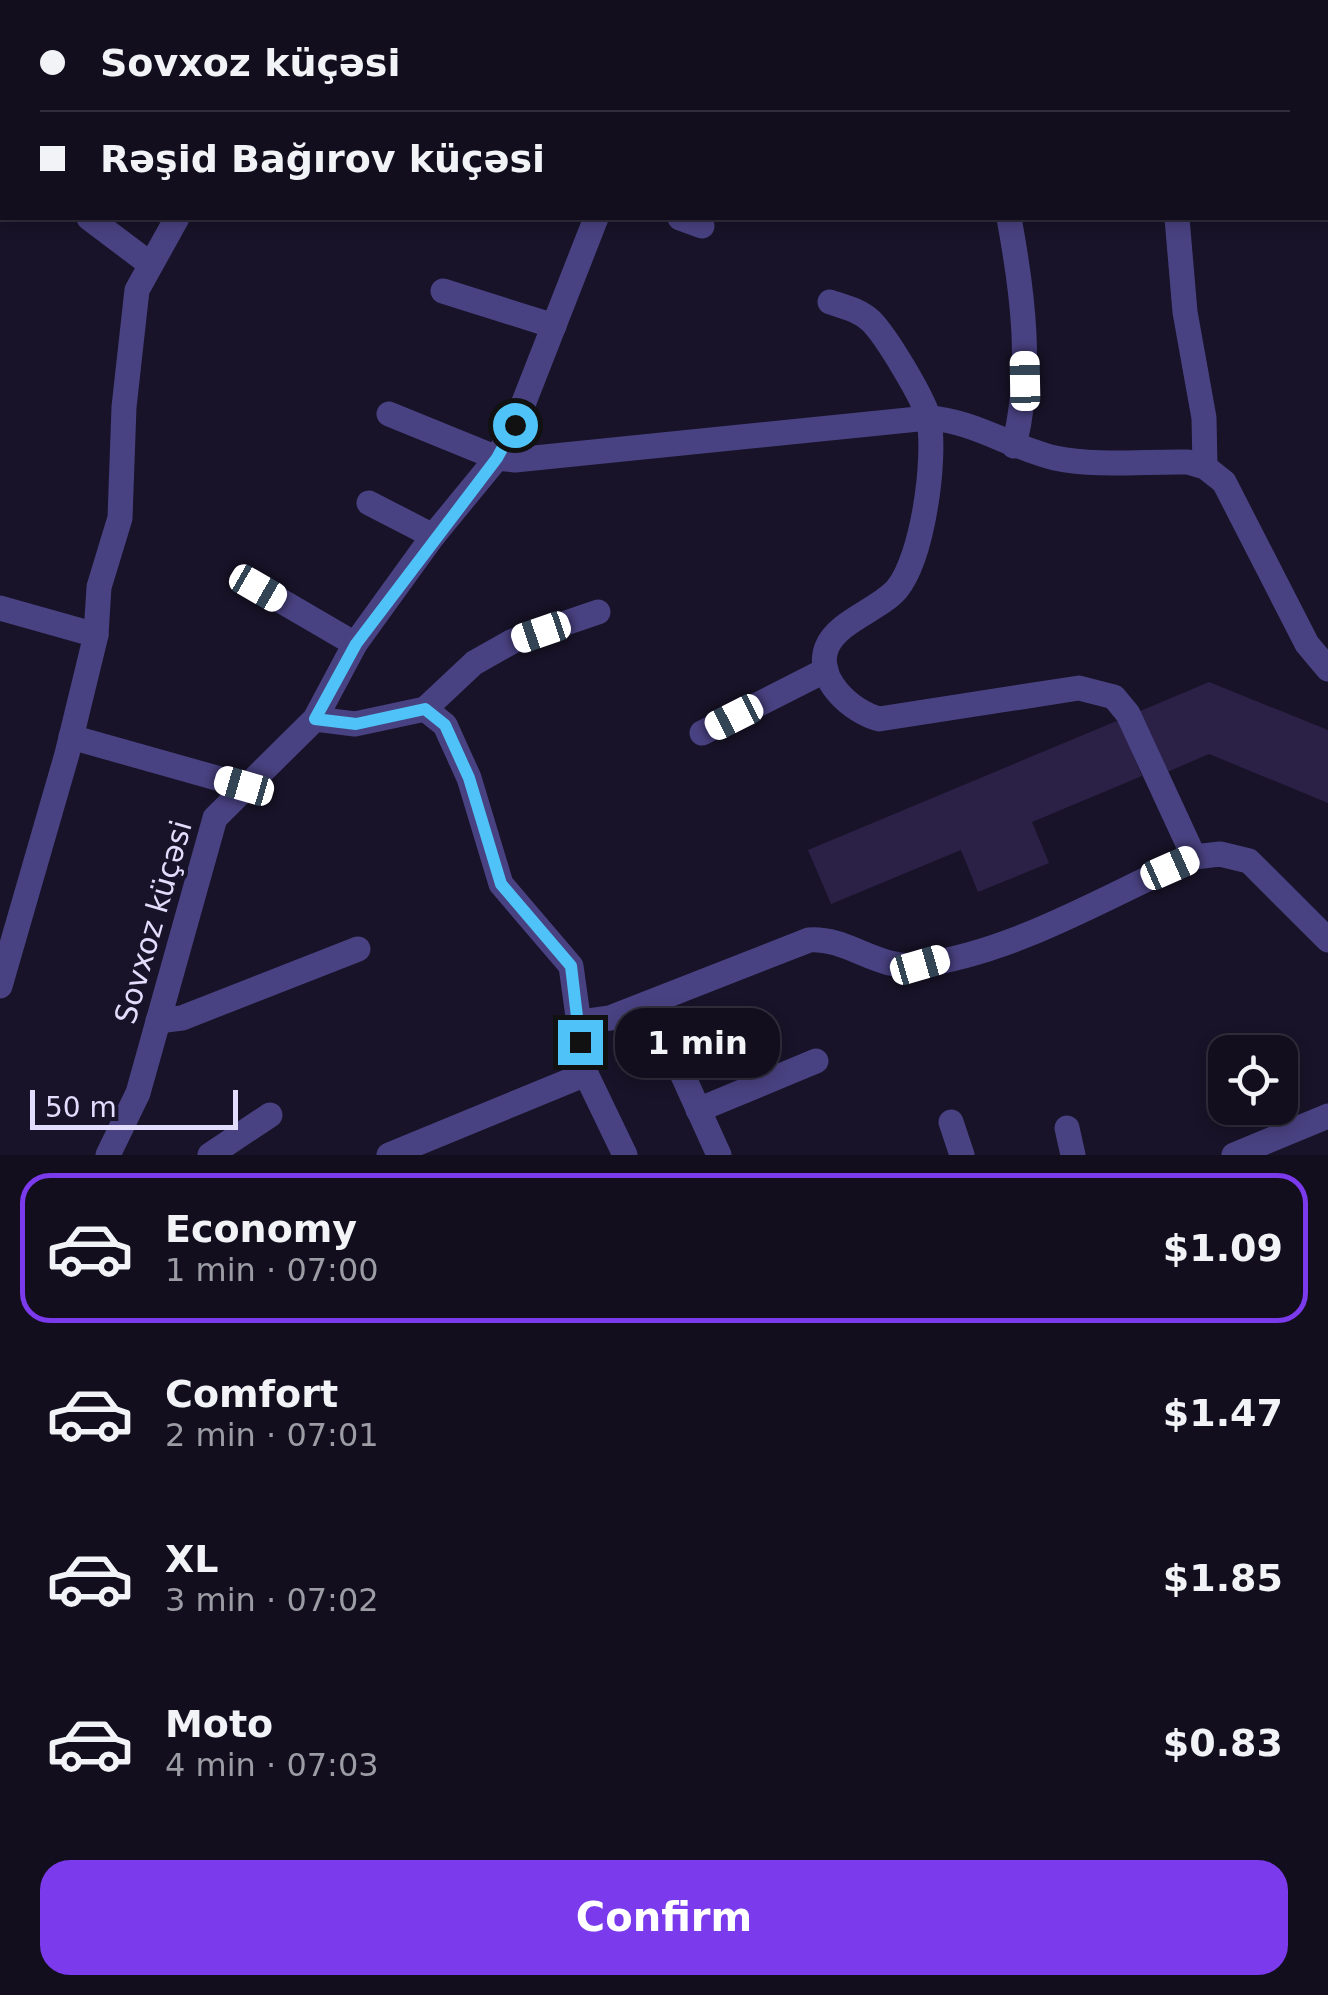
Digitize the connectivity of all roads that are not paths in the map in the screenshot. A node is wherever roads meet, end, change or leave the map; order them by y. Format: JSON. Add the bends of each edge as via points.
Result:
{"nodes":[{"id":1,"x":92,"y":220,"type":"edge"},
{"id":2,"x":176,"y":220,"type":"edge"},
{"id":3,"x":595,"y":220,"type":"edge"},
{"id":4,"x":1009,"y":220,"type":"edge"},
{"id":5,"x":1177,"y":220,"type":"edge"},
{"id":6,"x":150,"y":264,"type":"junction"},
{"id":7,"x":443,"y":290,"type":"dead end"},
{"id":8,"x":830,"y":302,"type":"dead end"},
{"id":9,"x":554,"y":326,"type":"junction"},
{"id":10,"x":389,"y":414,"type":"dead end"},
{"id":11,"x":928,"y":418,"type":"junction"},
{"id":12,"x":1014,"y":446,"type":"junction"},
{"id":13,"x":497,"y":458,"type":"junction"},
{"id":14,"x":1205,"y":468,"type":"junction"},
{"id":15,"x":368,"y":502,"type":"dead end"},
{"id":16,"x":434,"y":536,"type":"junction"},
{"id":17,"x":258,"y":588,"type":"dead end"},
{"id":18,"x":0,"y":608,"type":"edge"},
{"id":19,"x":598,"y":612,"type":"dead end"},
{"id":20,"x":96,"y":635,"type":"junction"},
{"id":21,"x":356,"y":644,"type":"junction"},
{"id":22,"x":1328,"y":669,"type":"edge"},
{"id":23,"x":826,"y":670,"type":"junction"},
{"id":24,"x":425,"y":709,"type":"junction"},
{"id":25,"x":315,"y":719,"type":"junction"},
{"id":26,"x":702,"y":733,"type":"dead end"},
{"id":27,"x":71,"y":737,"type":"junction"},
{"id":28,"x":244,"y":786,"type":"junction"},
{"id":29,"x":1194,"y":857,"type":"junction"},
{"id":30,"x":1328,"y":940,"type":"edge"},
{"id":31,"x":358,"y":949,"type":"dead end"},
{"id":32,"x":1,"y":979,"type":"edge"},
{"id":33,"x":650,"y":1003,"type":"junction"},
{"id":34,"x":158,"y":1022,"type":"junction"},
{"id":35,"x":581,"y":1022,"type":"junction"},
{"id":36,"x":816,"y":1061,"type":"dead end"},
{"id":37,"x":586,"y":1074,"type":"junction"},
{"id":38,"x":698,"y":1110,"type":"junction"},
{"id":39,"x":270,"y":1115,"type":"dead end"},
{"id":40,"x":1328,"y":1116,"type":"edge"},
{"id":41,"x":952,"y":1122,"type":"dead end"},
{"id":42,"x":1067,"y":1128,"type":"dead end"},
{"id":43,"x":108,"y":1155,"type":"edge"},
{"id":44,"x":210,"y":1155,"type":"edge"},
{"id":45,"x":388,"y":1155,"type":"edge"},
{"id":46,"x":625,"y":1155,"type":"edge"},
{"id":47,"x":719,"y":1155,"type":"edge"},
{"id":48,"x":962,"y":1155,"type":"edge"},
{"id":49,"x":1072,"y":1155,"type":"edge"},
{"id":50,"x":1234,"y":1155,"type":"edge"}],
"edges":[{"from":1,"to":6,"type":"street"},
{"from":2,"to":6,"type":"street"},
{"from":3,"to":9,"type":"street","name":"Sovxoz küçəsi"},
{"from":4,"to":12,"type":"street","via":[[1024,295],[1025,381]]},
{"from":5,"to":14,"type":"street"},
{"from":6,"to":20,"type":"street","via":[[137,290],[120,518],[98,587]]},
{"from":7,"to":9,"type":"street"},
{"from":8,"to":11,"type":"street","via":[[874,324]]},
{"from":9,"to":13,"type":"street","name":"Sovxoz küçəsi"},
{"from":10,"to":13,"type":"street"},
{"from":11,"to":12,"type":"street","via":[[949,419]]},
{"from":11,"to":13,"type":"street"},
{"from":11,"to":23,"type":"street","via":[[919,542],[898,587],[835,635],[826,649]]},
{"from":12,"to":14,"type":"street","via":[[1083,462]]},
{"from":13,"to":16,"type":"street","name":"Sovxoz küçəsi"},
{"from":14,"to":22,"type":"street","via":[[1224,482],[1307,644]]},
{"from":15,"to":16,"type":"street"},
{"from":16,"to":21,"type":"street","name":"Sovxoz küçəsi"},
{"from":17,"to":21,"type":"street"},
{"from":18,"to":20,"type":"street"},
{"from":19,"to":24,"type":"street","via":[[512,642],[474,664]]},
{"from":20,"to":27,"type":"street"},
{"from":21,"to":25,"type":"street","name":"Sovxoz küçəsi"},
{"from":23,"to":26,"type":"street"},
{"from":23,"to":29,"type":"street","via":[[859,714],[878,719],[1079,688],[1114,697]]},
{"from":24,"to":25,"type":"street","via":[[356,724]]},
{"from":24,"to":35,"type":"street","via":[[445,725],[469,778],[501,884],[571,966]]},
{"from":25,"to":28,"type":"street","name":"Sovxoz küçəsi"},
{"from":27,"to":28,"type":"street"},
{"from":27,"to":32,"type":"street"},
{"from":28,"to":34,"type":"street","name":"Sovxoz küçəsi","via":[[215,818]]},
{"from":29,"to":30,"type":"street","via":[[1249,861]]},
{"from":29,"to":33,"type":"street","via":[[1050,924],[920,965],[880,963],[826,939],[809,940]]},
{"from":31,"to":34,"type":"street"},
{"from":33,"to":35,"type":"street"},
{"from":33,"to":38,"type":"street"},
{"from":34,"to":43,"type":"street","name":"Sovxoz küçəsi","via":[[138,1094]]},
{"from":35,"to":37,"type":"street"},
{"from":36,"to":38,"type":"street"},
{"from":37,"to":45,"type":"street"},
{"from":37,"to":46,"type":"street"},
{"from":38,"to":47,"type":"street"},
{"from":39,"to":44,"type":"street"},
{"from":40,"to":50,"type":"street"},
{"from":41,"to":48,"type":"street"},
{"from":42,"to":49,"type":"street"}]}
